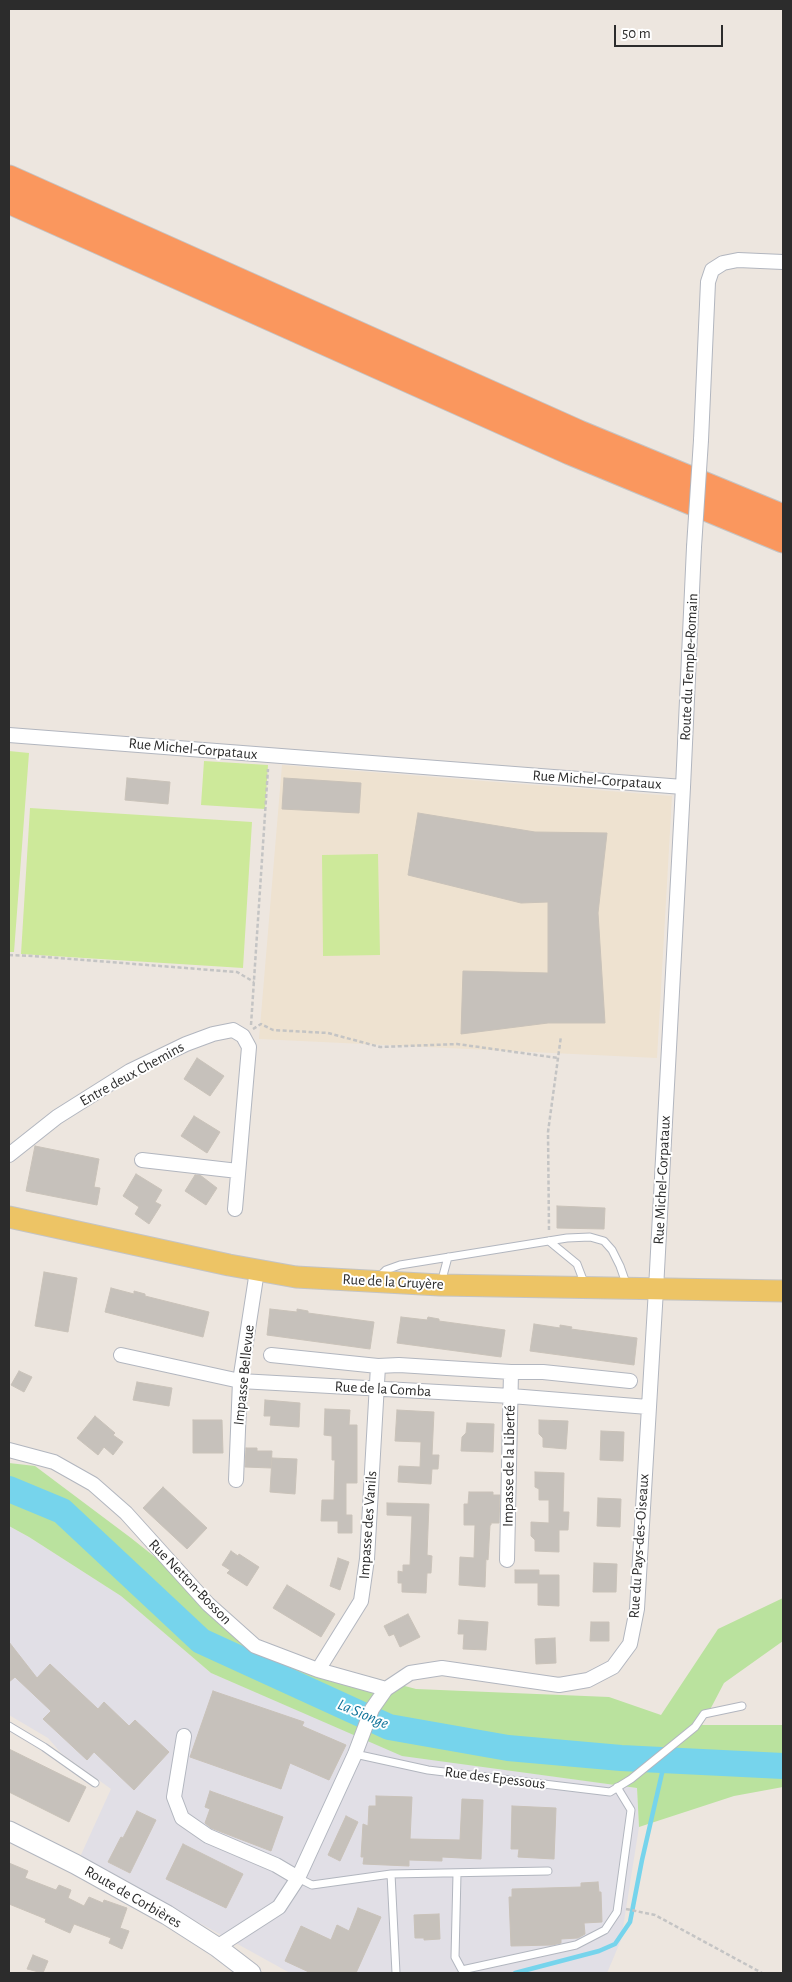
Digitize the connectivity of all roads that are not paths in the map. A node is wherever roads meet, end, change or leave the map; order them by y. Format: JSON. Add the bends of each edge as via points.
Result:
{"nodes":[{"id":1,"x":9,"y":178,"type":"edge"},
{"id":2,"x":9,"y":201,"type":"edge"},
{"id":3,"x":783,"y":262,"type":"edge"},
{"id":4,"x":783,"y":517,"type":"edge"},
{"id":5,"x":783,"y":540,"type":"edge"},
{"id":6,"x":9,"y":735,"type":"edge"},
{"id":7,"x":683,"y":787,"type":"junction"},
{"id":8,"x":9,"y":1155,"type":"edge"},
{"id":9,"x":142,"y":1160,"type":"dead end"},
{"id":10,"x":238,"y":1171,"type":"junction"},
{"id":11,"x":235,"y":1209,"type":"dead end"},
{"id":12,"x":9,"y":1217,"type":"edge"},
{"id":13,"x":549,"y":1241,"type":"junction"},
{"id":14,"x":448,"y":1257,"type":"junction"},
{"id":15,"x":257,"y":1271,"type":"junction"},
{"id":16,"x":380,"y":1282,"type":"junction"},
{"id":17,"x":440,"y":1284,"type":"junction"},
{"id":18,"x":586,"y":1288,"type":"junction"},
{"id":19,"x":628,"y":1288,"type":"junction"},
{"id":20,"x":656,"y":1289,"type":"junction"},
{"id":21,"x":783,"y":1291,"type":"edge"},
{"id":22,"x":121,"y":1355,"type":"dead end"},
{"id":23,"x":271,"y":1355,"type":"dead end"},
{"id":24,"x":378,"y":1366,"type":"junction"},
{"id":25,"x":511,"y":1372,"type":"junction"},
{"id":26,"x":240,"y":1381,"type":"junction"},
{"id":27,"x":630,"y":1381,"type":"dead end"},
{"id":28,"x":377,"y":1389,"type":"junction"},
{"id":29,"x":511,"y":1396,"type":"junction"},
{"id":30,"x":648,"y":1407,"type":"junction"},
{"id":31,"x":9,"y":1450,"type":"edge"},
{"id":32,"x":236,"y":1480,"type":"dead end"},
{"id":33,"x":507,"y":1560,"type":"dead end"},
{"id":34,"x":318,"y":1670,"type":"junction"},
{"id":35,"x":386,"y":1688,"type":"junction"},
{"id":36,"x":742,"y":1706,"type":"dead end"},
{"id":37,"x":9,"y":1726,"type":"edge"},
{"id":38,"x":184,"y":1736,"type":"dead end"},
{"id":39,"x":355,"y":1754,"type":"junction"},
{"id":40,"x":95,"y":1783,"type":"dead end"},
{"id":41,"x":617,"y":1787,"type":"junction"},
{"id":42,"x":9,"y":1831,"type":"edge"},
{"id":43,"x":548,"y":1871,"type":"dead end"},
{"id":44,"x":391,"y":1874,"type":"junction"},
{"id":45,"x":458,"y":1874,"type":"junction"},
{"id":46,"x":298,"y":1878,"type":"junction"},
{"id":47,"x":217,"y":1947,"type":"junction"},
{"id":48,"x":251,"y":1973,"type":"edge"},
{"id":49,"x":396,"y":1973,"type":"edge"}],
"edges":[{"from":1,"to":4,"type":"highway","via":[[579,433]]},
{"from":2,"to":5,"type":"highway","via":[[570,452]]},
{"from":3,"to":7,"type":"street","name":"Route du Temple-Romain","bridge":true,"via":[[738,260],[723,263],[712,270],[708,282]]},
{"from":6,"to":7,"type":"street","name":"Rue Michel-Corpataux"},
{"from":7,"to":20,"type":"street","name":"Rue Michel-Corpataux"},
{"from":8,"to":10,"type":"street","name":"Entre deux Chemins","via":[[57,1117],[130,1071],[186,1044],[233,1030],[243,1036],[249,1047]]},
{"from":9,"to":10,"type":"street"},
{"from":10,"to":11,"type":"street","name":"Entre deux Chemins"},
{"from":12,"to":15,"type":"main road","name":"Rue de la Gruyère"},
{"from":13,"to":14,"type":"lane"},
{"from":13,"to":18,"type":"lane","via":[[577,1264]]},
{"from":13,"to":19,"type":"lane","via":[[590,1237],[604,1241],[616,1257]]},
{"from":14,"to":16,"type":"lane","via":[[391,1268],[383,1272]]},
{"from":14,"to":17,"type":"lane"},
{"from":15,"to":16,"type":"main road","name":"Rue de la Gruyère","via":[[296,1277]]},
{"from":15,"to":26,"type":"street","name":"Impasse Bellevue"},
{"from":16,"to":17,"type":"main road","name":"Rue de la Gruyère"},
{"from":17,"to":18,"type":"main road","name":"Rue de la Gruyère"},
{"from":18,"to":19,"type":"main road","name":"Rue de la Gruyère"},
{"from":19,"to":20,"type":"main road","name":"Rue de la Gruyère"},
{"from":20,"to":21,"type":"main road","name":"Rue de la Gruyère"},
{"from":20,"to":30,"type":"street","name":"Rue du Pays-des-Oiseaux"},
{"from":22,"to":26,"type":"street","name":"Rue de la Comba"},
{"from":23,"to":24,"type":"street"},
{"from":24,"to":25,"type":"street"},
{"from":24,"to":28,"type":"street","name":"Impasse des Vanils"},
{"from":25,"to":27,"type":"street"},
{"from":25,"to":29,"type":"street","name":"Impasse de la Liberté"},
{"from":26,"to":28,"type":"street","name":"Rue de la Comba"},
{"from":26,"to":32,"type":"street","name":"Impasse Bellevue"},
{"from":28,"to":29,"type":"street","name":"Rue de la Comba"},
{"from":28,"to":34,"type":"street","name":"Impasse des Vanils","via":[[367,1559],[361,1601]]},
{"from":29,"to":30,"type":"street","name":"Rue de la Comba"},
{"from":29,"to":33,"type":"street","name":"Impasse de la Liberté"},
{"from":30,"to":35,"type":"street","name":"Rue du Pays-des-Oiseaux","via":[[637,1609],[630,1644],[613,1667],[588,1680],[559,1685],[442,1668],[410,1673]]},
{"from":31,"to":34,"type":"street","name":"Rue Netton-Bosson","via":[[54,1462],[93,1484],[126,1513],[208,1604],[255,1646]]},
{"from":34,"to":35,"type":"street","name":"Rue Netton-Bosson"},
{"from":35,"to":39,"type":"street","name":"Rue du Pays-des-Oiseaux","via":[[372,1709]]},
{"from":36,"to":41,"type":"lane","name":"Rue des Epessous","via":[[704,1714],[695,1727]]},
{"from":37,"to":40,"type":"lane"},
{"from":38,"to":46,"type":"street","via":[[174,1797],[182,1818],[208,1836]]},
{"from":39,"to":41,"type":"lane","name":"Rue des Epessous","via":[[428,1770],[610,1792]]},
{"from":39,"to":46,"type":"street"},
{"from":41,"to":45,"type":"lane","via":[[631,1810],[617,1912],[605,1930],[576,1946],[462,1970],[455,1957]]},
{"from":42,"to":47,"type":"main road","name":"Route de Corbières","via":[[98,1876]]},
{"from":43,"to":45,"type":"lane"},
{"from":44,"to":45,"type":"lane"},
{"from":44,"to":46,"type":"lane","via":[[312,1885]]},
{"from":44,"to":49,"type":"lane"},
{"from":46,"to":47,"type":"street","via":[[279,1907]]},
{"from":47,"to":48,"type":"main road","name":"Route de Corbières"}]}
